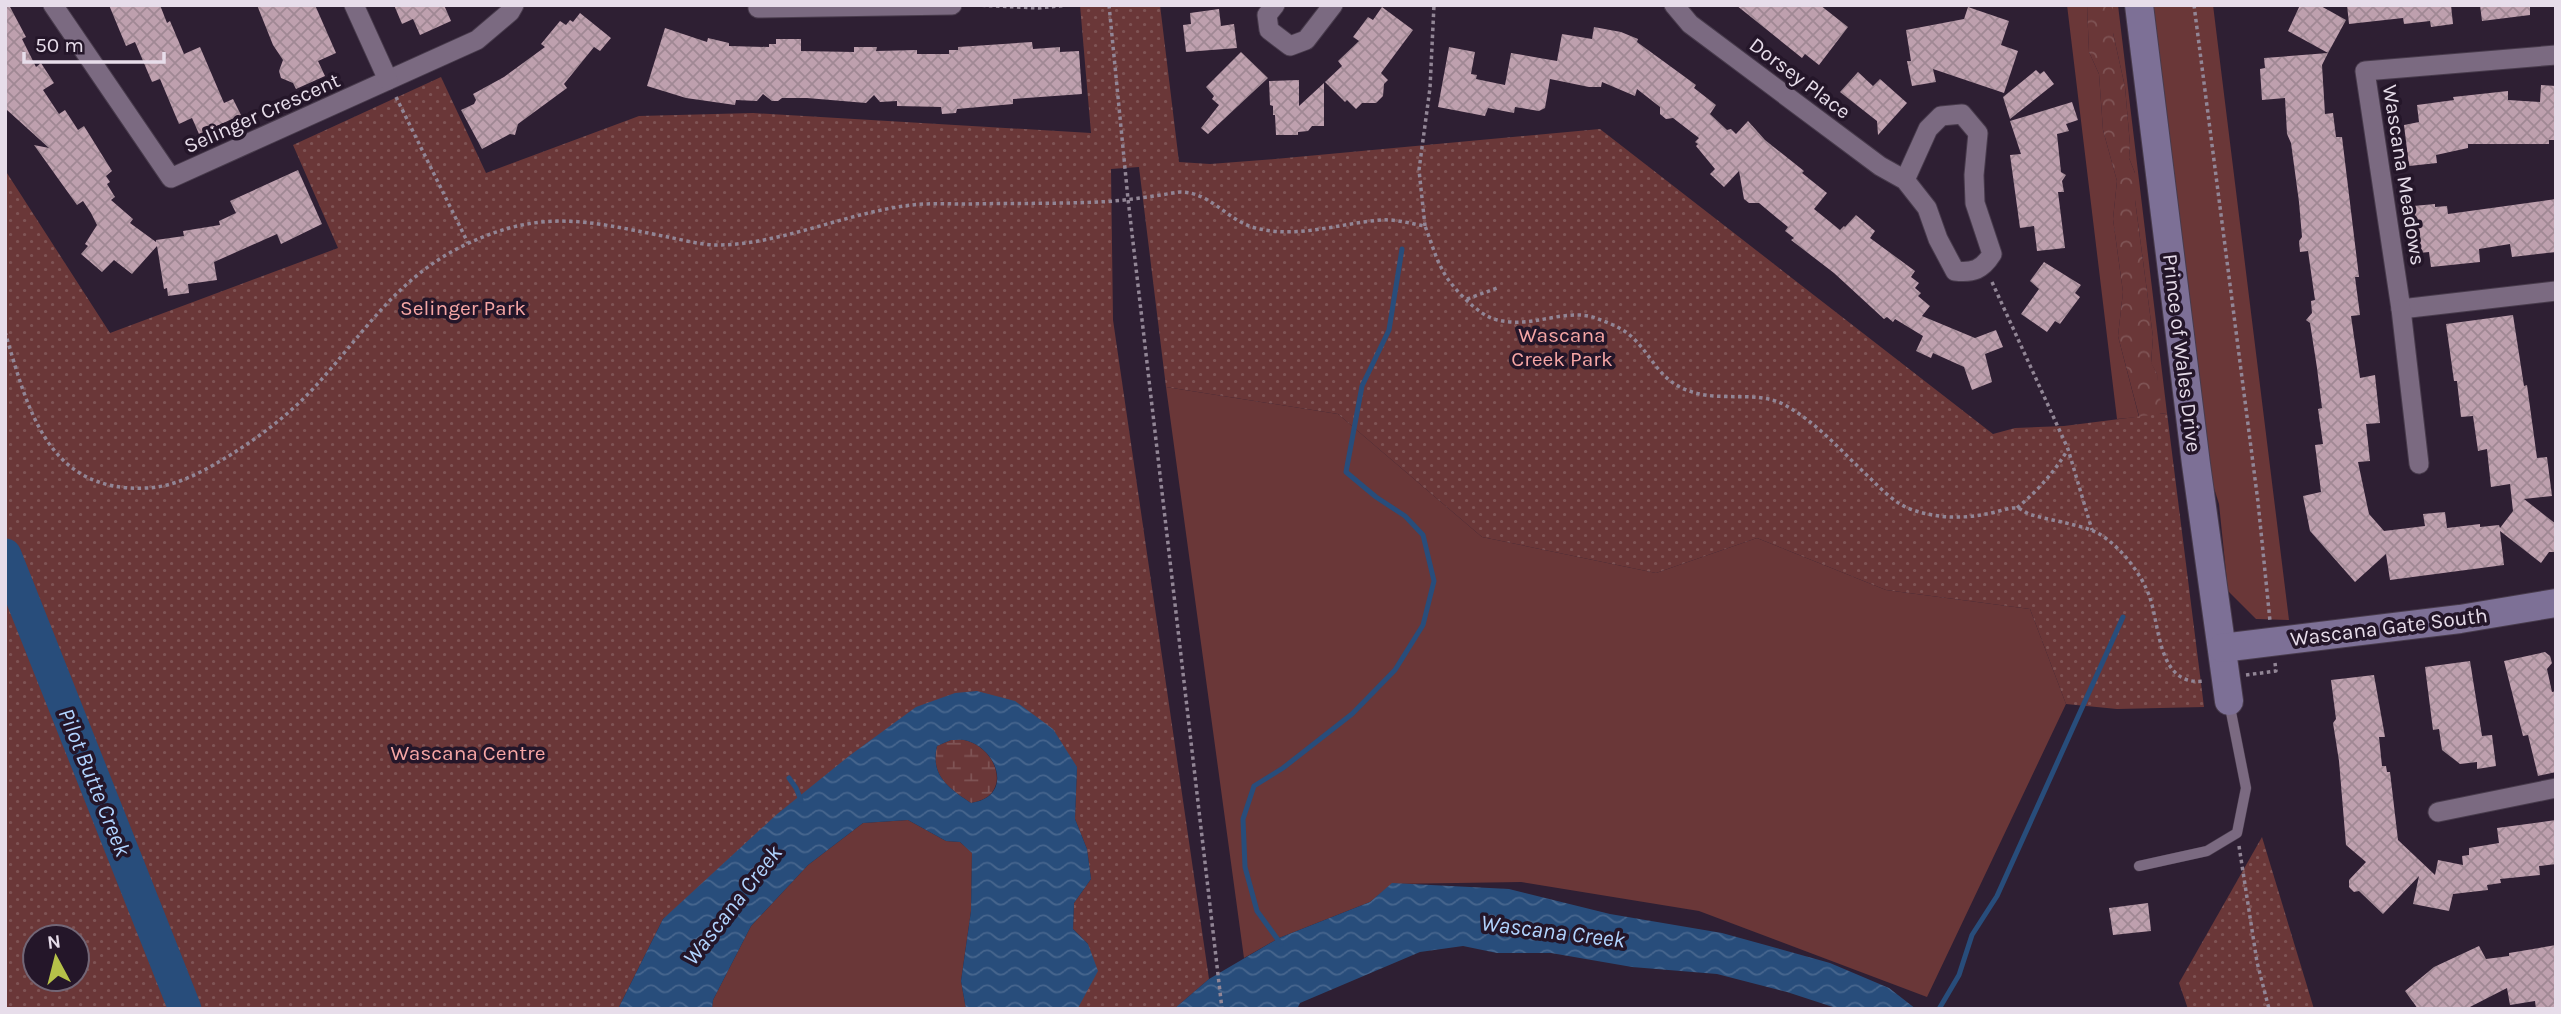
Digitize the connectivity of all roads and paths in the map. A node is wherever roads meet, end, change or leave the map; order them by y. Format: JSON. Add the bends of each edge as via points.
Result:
{"nodes":[{"id":1,"x":53,"y":5,"type":"edge"},
{"id":2,"x":354,"y":5,"type":"edge"},
{"id":3,"x":514,"y":5,"type":"edge"},
{"id":4,"x":759,"y":5,"type":"edge"},
{"id":5,"x":952,"y":5,"type":"edge"},
{"id":6,"x":975,"y":5,"type":"edge"},
{"id":7,"x":1069,"y":5,"type":"edge"},
{"id":8,"x":1109,"y":5,"type":"edge"},
{"id":9,"x":1275,"y":5,"type":"edge"},
{"id":10,"x":1333,"y":5,"type":"edge"},
{"id":11,"x":1434,"y":5,"type":"edge"},
{"id":12,"x":1674,"y":5,"type":"edge"},
{"id":13,"x":2139,"y":5,"type":"edge"},
{"id":14,"x":2194,"y":5,"type":"edge"},
{"id":15,"x":2556,"y":55,"type":"edge"},
{"id":16,"x":388,"y":80,"type":"junction"},
{"id":17,"x":1905,"y":180,"type":"junction"},
{"id":18,"x":1128,"y":199,"type":"junction"},
{"id":19,"x":1425,"y":226,"type":"junction"},
{"id":20,"x":468,"y":243,"type":"junction"},
{"id":21,"x":1984,"y":266,"type":"junction"},
{"id":22,"x":1497,"y":288,"type":"dead end"},
{"id":23,"x":2556,"y":291,"type":"edge"},
{"id":24,"x":1467,"y":299,"type":"junction"},
{"id":25,"x":2401,"y":309,"type":"junction"},
{"id":26,"x":5,"y":332,"type":"edge"},
{"id":27,"x":2068,"y":449,"type":"junction"},
{"id":28,"x":2419,"y":464,"type":"dead end"},
{"id":29,"x":2017,"y":508,"type":"junction"},
{"id":30,"x":2092,"y":530,"type":"junction"},
{"id":31,"x":2556,"y":603,"type":"edge"},
{"id":32,"x":2272,"y":642,"type":"junction"},
{"id":33,"x":2222,"y":648,"type":"junction"},
{"id":34,"x":2228,"y":690,"type":"junction"},
{"id":35,"x":2556,"y":788,"type":"edge"},
{"id":36,"x":2438,"y":812,"type":"dead end"},
{"id":37,"x":2238,"y":833,"type":"junction"},
{"id":38,"x":2139,"y":866,"type":"dead end"},
{"id":39,"x":1222,"y":1009,"type":"edge"},
{"id":40,"x":2269,"y":1009,"type":"edge"}],
"edges":[{"from":1,"to":16,"type":"street","name":"Selinger Crescent","via":[[171,178]]},
{"from":2,"to":16,"type":"street"},
{"from":3,"to":16,"type":"street","name":"Selinger Crescent","via":[[477,40]]},
{"from":4,"to":5,"type":"street"},
{"from":6,"to":7,"type":"path"},
{"from":8,"to":18,"type":"path"},
{"from":9,"to":10,"type":"street","via":[[1267,15],[1269,30],[1290,46],[1306,40]]},
{"from":11,"to":19,"type":"path","via":[[1430,89],[1419,170]]},
{"from":12,"to":17,"type":"street","name":"Dorsey Place","via":[[1690,24]]},
{"from":13,"to":33,"type":"main road","name":"Prince of Wales Drive"},
{"from":14,"to":32,"type":"path"},
{"from":15,"to":25,"type":"street","name":"Wascana Meadows","via":[[2365,71]]},
{"from":16,"to":20,"type":"path"},
{"from":17,"to":21,"type":"street","name":"Dorsey Place","via":[[1927,208],[1955,271],[1970,272]]},
{"from":17,"to":21,"type":"street","via":[[1927,129],[1941,116],[1962,114],[1978,133],[1975,203],[1992,254]]},
{"from":18,"to":19,"type":"path","via":[[1189,192],[1254,228],[1284,231],[1314,231],[1385,219]]},
{"from":18,"to":20,"type":"path","via":[[914,205],[715,246],[587,221],[551,220],[528,222]]},
{"from":18,"to":39,"type":"path"},
{"from":19,"to":24,"type":"path","via":[[1443,271]]},
{"from":20,"to":26,"type":"path","via":[[408,281],[274,425],[206,470],[171,485],[111,487],[89,478],[54,452],[42,438],[29,408]]},
{"from":21,"to":27,"type":"path"},
{"from":22,"to":24,"type":"path"},
{"from":23,"to":25,"type":"street"},
{"from":24,"to":29,"type":"path","via":[[1486,316],[1507,322],[1592,317],[1633,338],[1659,372],[1678,387],[1717,398],[1780,403],[1807,420],[1890,497],[1911,510],[1941,517],[1972,517]]},
{"from":25,"to":28,"type":"street","name":"Wascana Meadows"},
{"from":27,"to":29,"type":"path","via":[[2057,469]]},
{"from":27,"to":30,"type":"path"},
{"from":29,"to":30,"type":"path"},
{"from":30,"to":34,"type":"path","via":[[2133,564],[2144,583],[2171,668],[2182,676]]},
{"from":31,"to":32,"type":"main road","name":"Wascana Gate South"},
{"from":32,"to":33,"type":"main road","name":"Wascana Gate South"},
{"from":33,"to":34,"type":"main road","name":"Prince of Wales Drive"},
{"from":34,"to":37,"type":"lane","via":[[2246,788]]},
{"from":35,"to":36,"type":"street"},
{"from":37,"to":38,"type":"lane","via":[[2207,851]]},
{"from":37,"to":40,"type":"path","via":[[2257,962]]}]}
